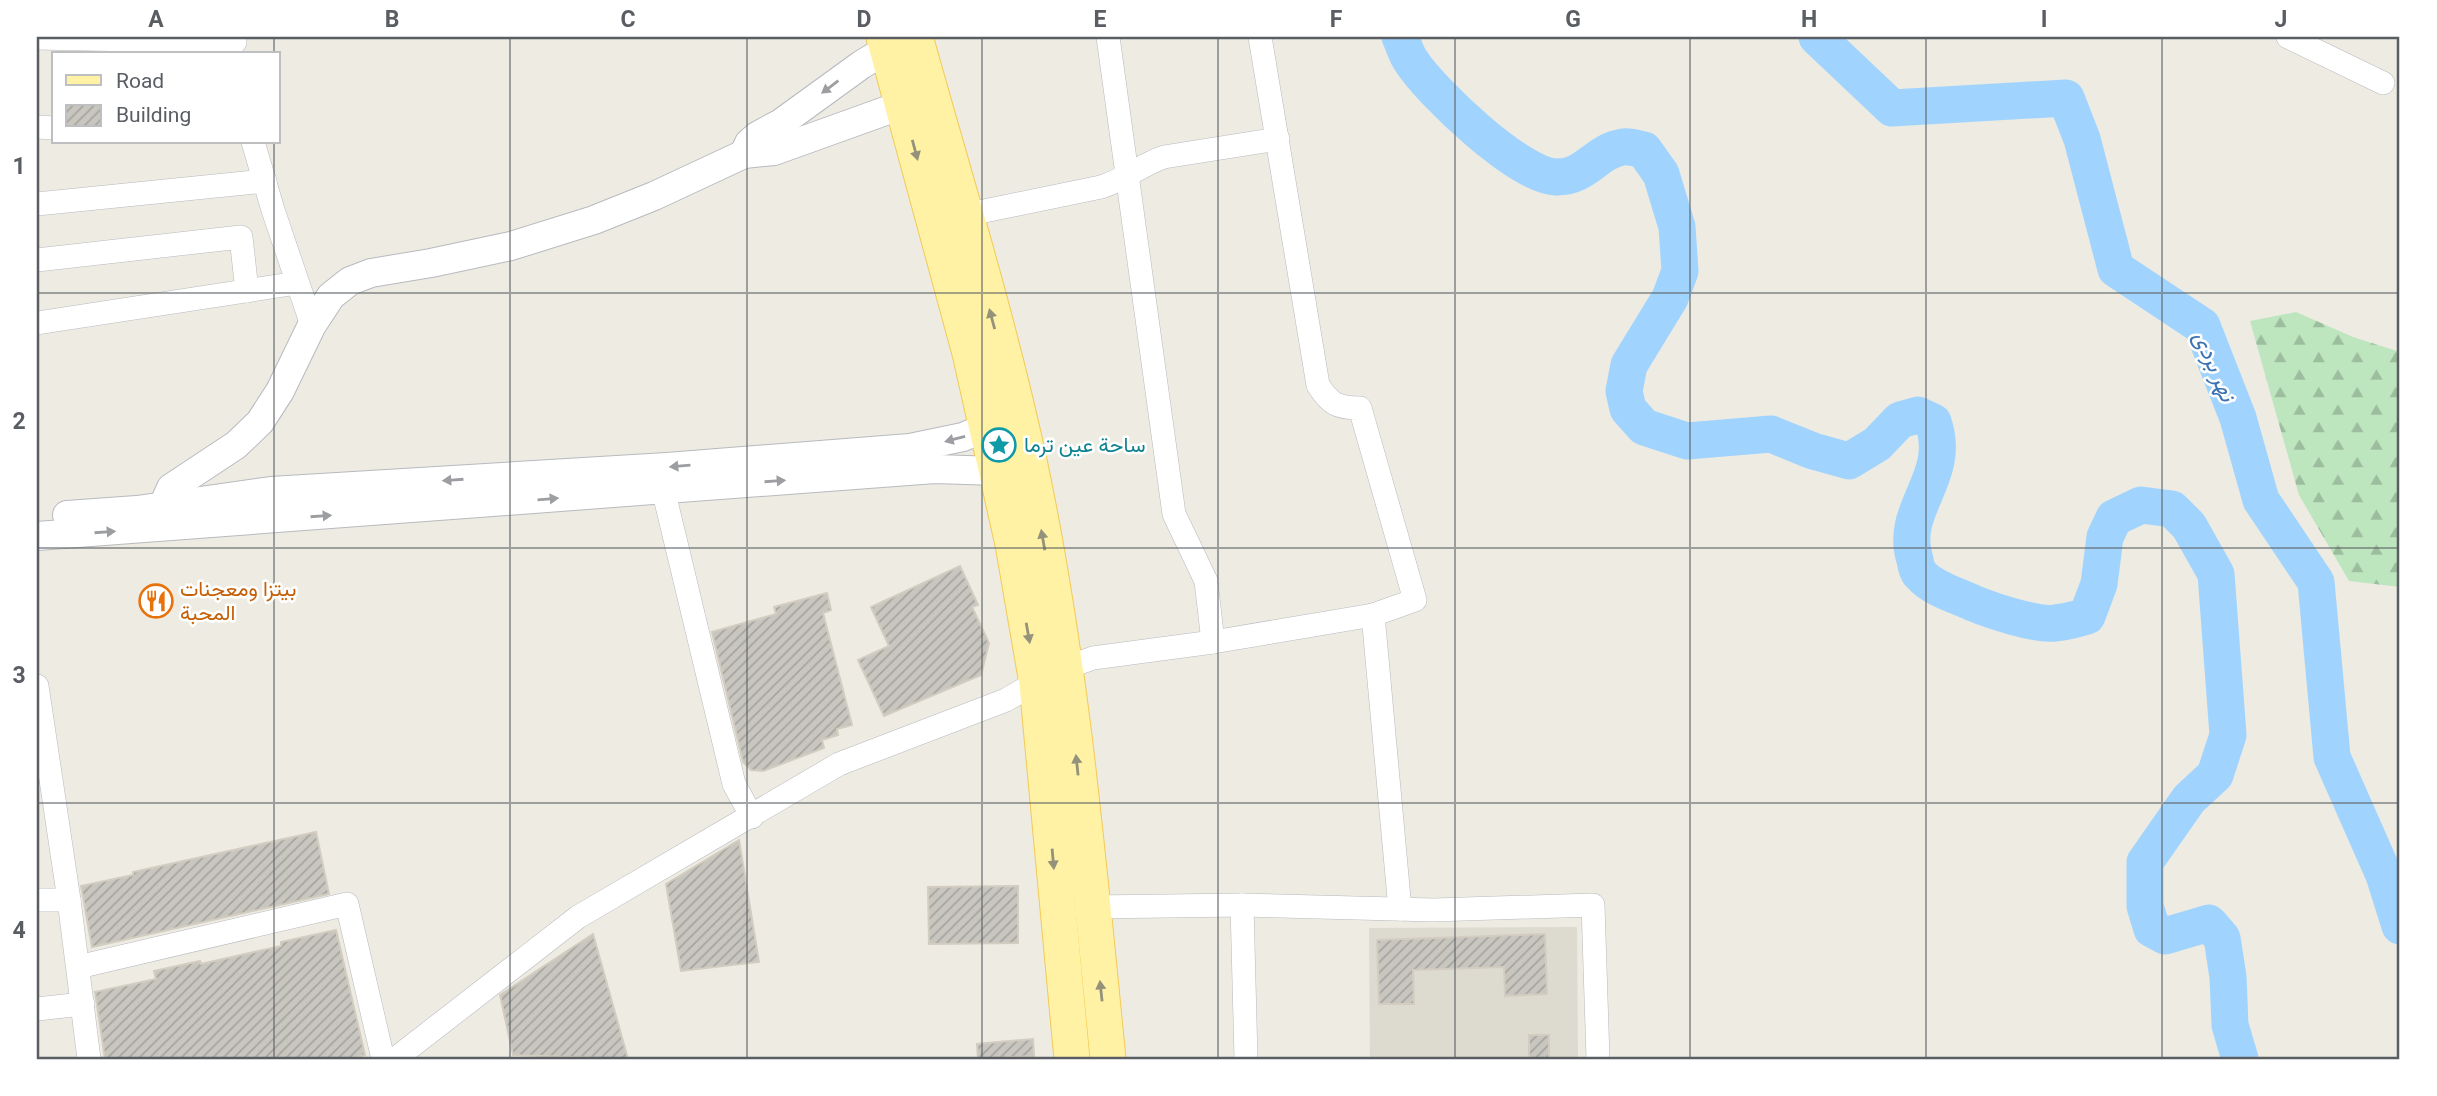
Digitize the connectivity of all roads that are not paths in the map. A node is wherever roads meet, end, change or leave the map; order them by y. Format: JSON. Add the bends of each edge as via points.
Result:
{"nodes":[{"id":1,"x":1108,"y":37,"type":"edge"},
{"id":2,"x":1260,"y":37,"type":"edge"},
{"id":3,"x":2288,"y":37,"type":"edge"},
{"id":4,"x":37,"y":38,"type":"edge"},
{"id":5,"x":114,"y":38,"type":"edge"},
{"id":6,"x":895,"y":41,"type":"edge"},
{"id":7,"x":235,"y":44,"type":"edge"},
{"id":8,"x":2383,"y":83,"type":"dead end"},
{"id":9,"x":902,"y":105,"type":"junction"},
{"id":10,"x":1278,"y":139,"type":"junction"},
{"id":11,"x":254,"y":144,"type":"edge"},
{"id":12,"x":744,"y":154,"type":"junction"},
{"id":13,"x":1129,"y":175,"type":"junction"},
{"id":14,"x":265,"y":181,"type":"junction"},
{"id":15,"x":37,"y":204,"type":"edge"},
{"id":16,"x":965,"y":215,"type":"junction"},
{"id":17,"x":37,"y":260,"type":"edge"},
{"id":18,"x":298,"y":283,"type":"junction"},
{"id":19,"x":247,"y":291,"type":"junction"},
{"id":20,"x":37,"y":323,"type":"edge"},
{"id":21,"x":312,"y":325,"type":"junction"},
{"id":22,"x":1003,"y":425,"type":"junction"},
{"id":23,"x":1013,"y":466,"type":"junction"},
{"id":24,"x":663,"y":489,"type":"junction"},
{"id":25,"x":243,"y":508,"type":"junction"},
{"id":26,"x":167,"y":516,"type":"junction"},
{"id":27,"x":37,"y":518,"type":"edge"},
{"id":28,"x":37,"y":536,"type":"edge"},
{"id":29,"x":1373,"y":615,"type":"junction"},
{"id":30,"x":1213,"y":642,"type":"junction"},
{"id":31,"x":1051,"y":675,"type":"junction"},
{"id":32,"x":37,"y":687,"type":"edge"},
{"id":33,"x":752,"y":817,"type":"junction"},
{"id":34,"x":37,"y":900,"type":"edge"},
{"id":35,"x":69,"y":900,"type":"junction"},
{"id":36,"x":1242,"y":905,"type":"junction"},
{"id":37,"x":1092,"y":907,"type":"junction"},
{"id":38,"x":1400,"y":909,"type":"junction"},
{"id":39,"x":78,"y":967,"type":"junction"},
{"id":40,"x":83,"y":1004,"type":"junction"},
{"id":41,"x":37,"y":1009,"type":"edge"},
{"id":42,"x":89,"y":1059,"type":"edge"},
{"id":43,"x":383,"y":1059,"type":"edge"},
{"id":44,"x":395,"y":1059,"type":"edge"},
{"id":45,"x":1072,"y":1059,"type":"edge"},
{"id":46,"x":1108,"y":1059,"type":"edge"},
{"id":47,"x":1246,"y":1059,"type":"edge"},
{"id":48,"x":1598,"y":1059,"type":"edge"}],
"edges":[{"from":1,"to":13,"type":"street"},
{"from":2,"to":10,"type":"street"},
{"from":3,"to":8,"type":"street"},
{"from":4,"to":5,"type":"street"},
{"from":5,"to":7,"type":"street"},
{"from":6,"to":9,"type":"main road"},
{"from":6,"to":12,"type":"street","one_way":true,"via":[[757,136]]},
{"from":6,"to":16,"type":"main road"},
{"from":9,"to":12,"type":"street","via":[[774,152]]},
{"from":9,"to":22,"type":"main road","one_way":true},
{"from":10,"to":13,"type":"street","via":[[1164,157]]},
{"from":10,"to":29,"type":"street","via":[[1318,385],[1328,400],[1344,408],[1360,408],[1415,600]]},
{"from":11,"to":14,"type":"street"},
{"from":12,"to":21,"type":"street","via":[[594,220],[511,246],[360,277],[331,296]]},
{"from":13,"to":16,"type":"street","via":[[1101,187]]},
{"from":13,"to":30,"type":"street","via":[[1174,514],[1206,580]]},
{"from":14,"to":15,"type":"street"},
{"from":14,"to":18,"type":"street"},
{"from":22,"to":16,"type":"main road","one_way":true},
{"from":17,"to":19,"type":"street","via":[[241,237]]},
{"from":18,"to":19,"type":"street"},
{"from":18,"to":21,"type":"street"},
{"from":19,"to":20,"type":"street"},
{"from":21,"to":26,"type":"street","via":[[260,422],[236,445],[171,488]]},
{"from":22,"to":23,"type":"main road"},
{"from":22,"to":25,"type":"street","one_way":true,"via":[[910,448]]},
{"from":24,"to":23,"type":"street","one_way":true},
{"from":23,"to":31,"type":"main road"},
{"from":25,"to":24,"type":"street","one_way":true},
{"from":24,"to":33,"type":"street","via":[[734,784]]},
{"from":25,"to":26,"type":"street"},
{"from":26,"to":27,"type":"street"},
{"from":28,"to":26,"type":"street","one_way":true},
{"from":29,"to":30,"type":"street"},
{"from":29,"to":38,"type":"street"},
{"from":30,"to":31,"type":"street","via":[[1093,658]]},
{"from":31,"to":33,"type":"street","via":[[1006,700],[839,764]]},
{"from":37,"to":31,"type":"main road","one_way":true},
{"from":31,"to":45,"type":"main road","one_way":true},
{"from":32,"to":35,"type":"street"},
{"from":33,"to":44,"type":"street","via":[[578,917]]},
{"from":34,"to":35,"type":"street"},
{"from":35,"to":39,"type":"street"},
{"from":36,"to":37,"type":"street"},
{"from":36,"to":38,"type":"street"},
{"from":36,"to":47,"type":"street"},
{"from":46,"to":37,"type":"main road","one_way":true},
{"from":38,"to":48,"type":"street","via":[[1593,905]]},
{"from":39,"to":40,"type":"street"},
{"from":39,"to":43,"type":"street","via":[[347,904]]},
{"from":40,"to":41,"type":"street"},
{"from":40,"to":42,"type":"street"}]}
